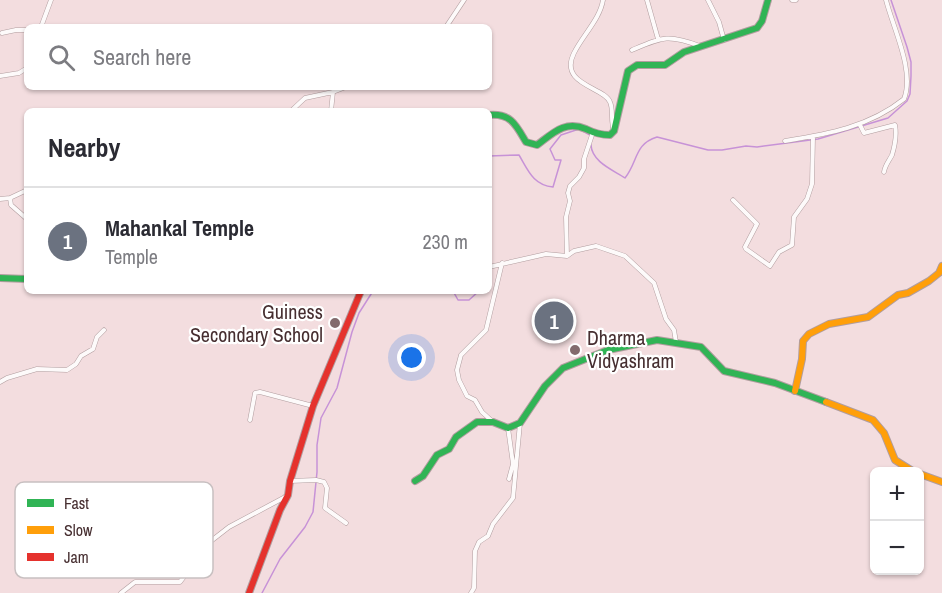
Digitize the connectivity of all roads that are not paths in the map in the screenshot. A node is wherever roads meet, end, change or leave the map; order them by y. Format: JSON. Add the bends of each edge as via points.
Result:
{"nodes":[{"id":1,"x":51,"y":0,"type":"edge"},
{"id":2,"x":464,"y":0,"type":"edge"},
{"id":3,"x":603,"y":0,"type":"edge"},
{"id":4,"x":647,"y":0,"type":"edge"},
{"id":5,"x":708,"y":0,"type":"edge"},
{"id":6,"x":768,"y":0,"type":"edge"},
{"id":7,"x":886,"y":0,"type":"edge"},
{"id":8,"x":42,"y":24,"type":"edge"},
{"id":9,"x":448,"y":24,"type":"edge"},
{"id":10,"x":24,"y":30,"type":"edge"},
{"id":11,"x":2,"y":33,"type":"dead end"},
{"id":12,"x":658,"y":39,"type":"junction"},
{"id":13,"x":724,"y":40,"type":"junction"},
{"id":14,"x":700,"y":46,"type":"junction"},
{"id":15,"x":632,"y":50,"type":"dead end"},
{"id":16,"x":24,"y":70,"type":"edge"},
{"id":17,"x":0,"y":76,"type":"edge"},
{"id":18,"x":338,"y":90,"type":"edge"},
{"id":19,"x":333,"y":92,"type":"junction"},
{"id":20,"x":294,"y":108,"type":"edge"},
{"id":21,"x":331,"y":108,"type":"edge"},
{"id":22,"x":492,"y":115,"type":"edge"},
{"id":23,"x":860,"y":125,"type":"junction"},
{"id":24,"x":614,"y":131,"type":"junction"},
{"id":25,"x":592,"y":134,"type":"junction"},
{"id":26,"x":813,"y":136,"type":"junction"},
{"id":27,"x":785,"y":141,"type":"dead end"},
{"id":28,"x":884,"y":172,"type":"dead end"},
{"id":29,"x":24,"y":191,"type":"edge"},
{"id":30,"x":10,"y":198,"type":"junction"},
{"id":31,"x":0,"y":200,"type":"edge"},
{"id":32,"x":733,"y":200,"type":"dead end"},
{"id":33,"x":24,"y":217,"type":"edge"},
{"id":34,"x":567,"y":256,"type":"junction"},
{"id":35,"x":502,"y":263,"type":"junction"},
{"id":36,"x":492,"y":266,"type":"edge"},
{"id":37,"x":942,"y":266,"type":"edge"},
{"id":38,"x":0,"y":278,"type":"edge"},
{"id":39,"x":24,"y":279,"type":"edge"},
{"id":40,"x":360,"y":294,"type":"edge"},
{"id":41,"x":104,"y":330,"type":"dead end"},
{"id":42,"x":676,"y":342,"type":"junction"},
{"id":43,"x":0,"y":382,"type":"edge"},
{"id":44,"x":795,"y":391,"type":"junction"},
{"id":45,"x":313,"y":406,"type":"junction"},
{"id":46,"x":250,"y":420,"type":"dead end"},
{"id":47,"x":493,"y":422,"type":"junction"},
{"id":48,"x":520,"y":423,"type":"junction"},
{"id":49,"x":508,"y":428,"type":"junction"},
{"id":50,"x":907,"y":467,"type":"edge"},
{"id":51,"x":924,"y":475,"type":"edge"},
{"id":52,"x":508,"y":479,"type":"dead end"},
{"id":53,"x":290,"y":481,"type":"junction"},
{"id":54,"x":415,"y":481,"type":"dead end"},
{"id":55,"x":942,"y":482,"type":"edge"},
{"id":56,"x":288,"y":495,"type":"junction"},
{"id":57,"x":346,"y":523,"type":"dead end"},
{"id":58,"x":213,"y":539,"type":"edge"},
{"id":59,"x":183,"y":578,"type":"edge"},
{"id":60,"x":121,"y":593,"type":"edge"},
{"id":61,"x":249,"y":593,"type":"edge"},
{"id":62,"x":471,"y":593,"type":"edge"}],
"edges":[{"from":1,"to":8,"type":"street"},
{"from":2,"to":9,"type":"street"},
{"from":3,"to":24,"type":"street","via":[[571,62],[577,78],[607,97]]},
{"from":4,"to":12,"type":"street"},
{"from":5,"to":13,"type":"street"},
{"from":6,"to":13,"type":"street","via":[[757,28]]},
{"from":7,"to":23,"type":"street","via":[[905,61],[906,95],[898,104]]},
{"from":10,"to":11,"type":"street"},
{"from":12,"to":14,"type":"street","via":[[678,38]]},
{"from":12,"to":15,"type":"street"},
{"from":13,"to":14,"type":"street"},
{"from":14,"to":24,"type":"street","via":[[665,65],[637,65],[628,71]]},
{"from":16,"to":17,"type":"street"},
{"from":18,"to":19,"type":"street"},
{"from":19,"to":20,"type":"street","via":[[305,98]]},
{"from":19,"to":21,"type":"street"},
{"from":22,"to":25,"type":"street","via":[[513,121],[526,142],[537,145],[564,126],[576,125]]},
{"from":23,"to":26,"type":"street"},
{"from":23,"to":28,"type":"street","via":[[866,133],[895,125],[896,136]]},
{"from":24,"to":25,"type":"street","via":[[601,137]]},
{"from":25,"to":34,"type":"street","via":[[584,168],[568,193]]},
{"from":26,"to":27,"type":"street"},
{"from":26,"to":32,"type":"street","via":[[812,184],[794,217],[792,244],[779,252],[770,266],[746,249],[757,224]]},
{"from":29,"to":30,"type":"street"},
{"from":30,"to":31,"type":"street"},
{"from":30,"to":33,"type":"street","via":[[10,206]]},
{"from":34,"to":35,"type":"street","via":[[546,254]]},
{"from":34,"to":42,"type":"street","via":[[596,246],[625,256],[654,283]]},
{"from":35,"to":36,"type":"street"},
{"from":35,"to":47,"type":"street","via":[[486,330],[461,355],[456,370],[467,396]]},
{"from":37,"to":44,"type":"street","via":[[929,281],[898,295],[868,317],[829,324],[809,334],[803,340]]},
{"from":38,"to":39,"type":"street"},
{"from":40,"to":45,"type":"street"},
{"from":41,"to":43,"type":"street","via":[[93,349],[67,370],[37,369]]},
{"from":42,"to":44,"type":"street","via":[[701,347],[724,372]]},
{"from":42,"to":48,"type":"street","via":[[631,344],[563,369],[545,386]]},
{"from":44,"to":50,"type":"street","via":[[873,420],[889,440],[895,460]]},
{"from":45,"to":46,"type":"street","via":[[255,393]]},
{"from":45,"to":53,"type":"street"},
{"from":47,"to":49,"type":"street"},
{"from":47,"to":54,"type":"street","via":[[477,422],[456,437],[423,477]]},
{"from":48,"to":49,"type":"street"},
{"from":48,"to":62,"type":"street","via":[[513,498],[475,551]]},
{"from":49,"to":52,"type":"street","via":[[513,464]]},
{"from":51,"to":55,"type":"street"},
{"from":53,"to":56,"type":"street"},
{"from":53,"to":57,"type":"street","via":[[324,482],[325,508]]},
{"from":56,"to":58,"type":"street"},
{"from":56,"to":61,"type":"street"},
{"from":59,"to":60,"type":"street","via":[[180,582],[135,582]]}]}
